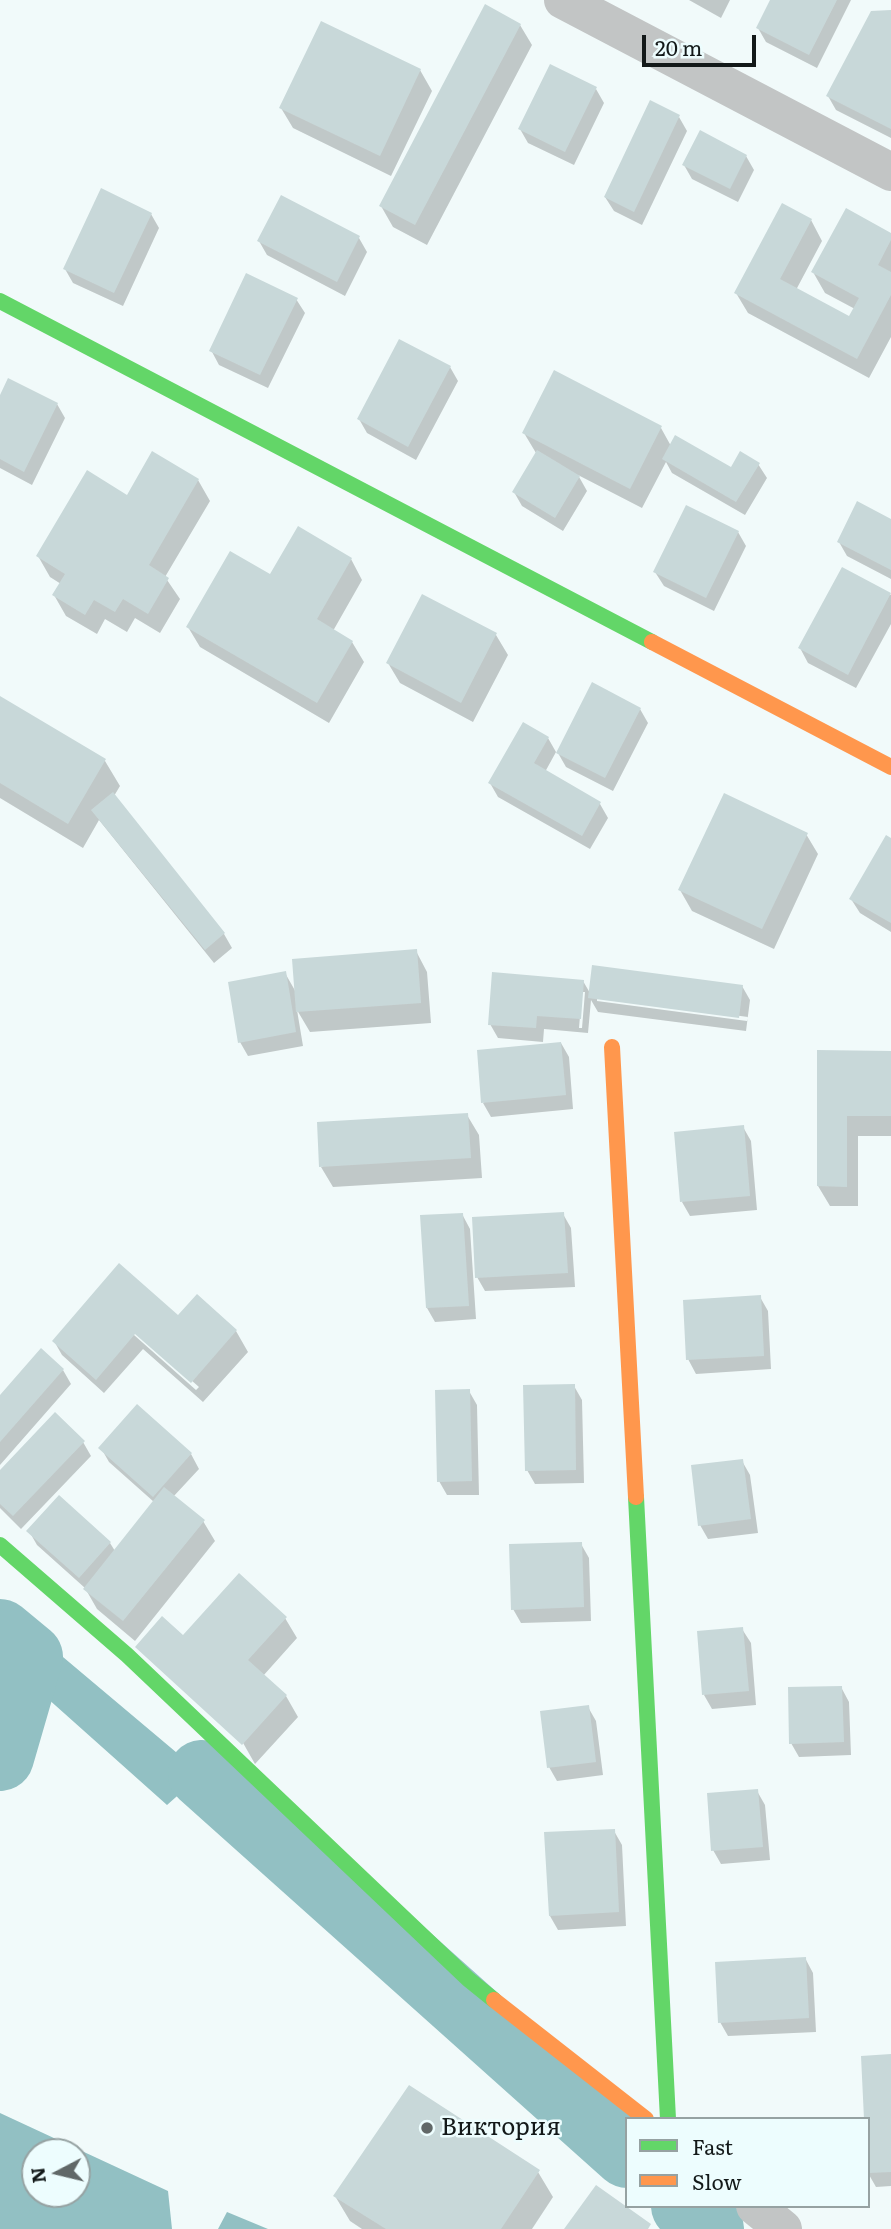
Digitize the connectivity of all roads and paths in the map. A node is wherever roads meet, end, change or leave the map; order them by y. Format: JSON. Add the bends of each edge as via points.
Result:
{"nodes":[{"id":1,"x":562,"y":0,"type":"edge"},
{"id":2,"x":891,"y":172,"type":"edge"},
{"id":3,"x":0,"y":301,"type":"edge"},
{"id":4,"x":891,"y":766,"type":"edge"},
{"id":5,"x":612,"y":1047,"type":"dead end"},
{"id":6,"x":0,"y":1545,"type":"edge"},
{"id":7,"x":643,"y":2117,"type":"edge"},
{"id":8,"x":668,"y":2117,"type":"edge"},
{"id":9,"x":757,"y":2208,"type":"edge"},
{"id":10,"x":782,"y":2229,"type":"edge"}],
"edges":[{"from":1,"to":2,"type":"street"},
{"from":3,"to":4,"type":"street"},
{"from":5,"to":8,"type":"street"},
{"from":6,"to":7,"type":"street","via":[[127,1655],[468,1979]]},
{"from":9,"to":10,"type":"street"}]}
